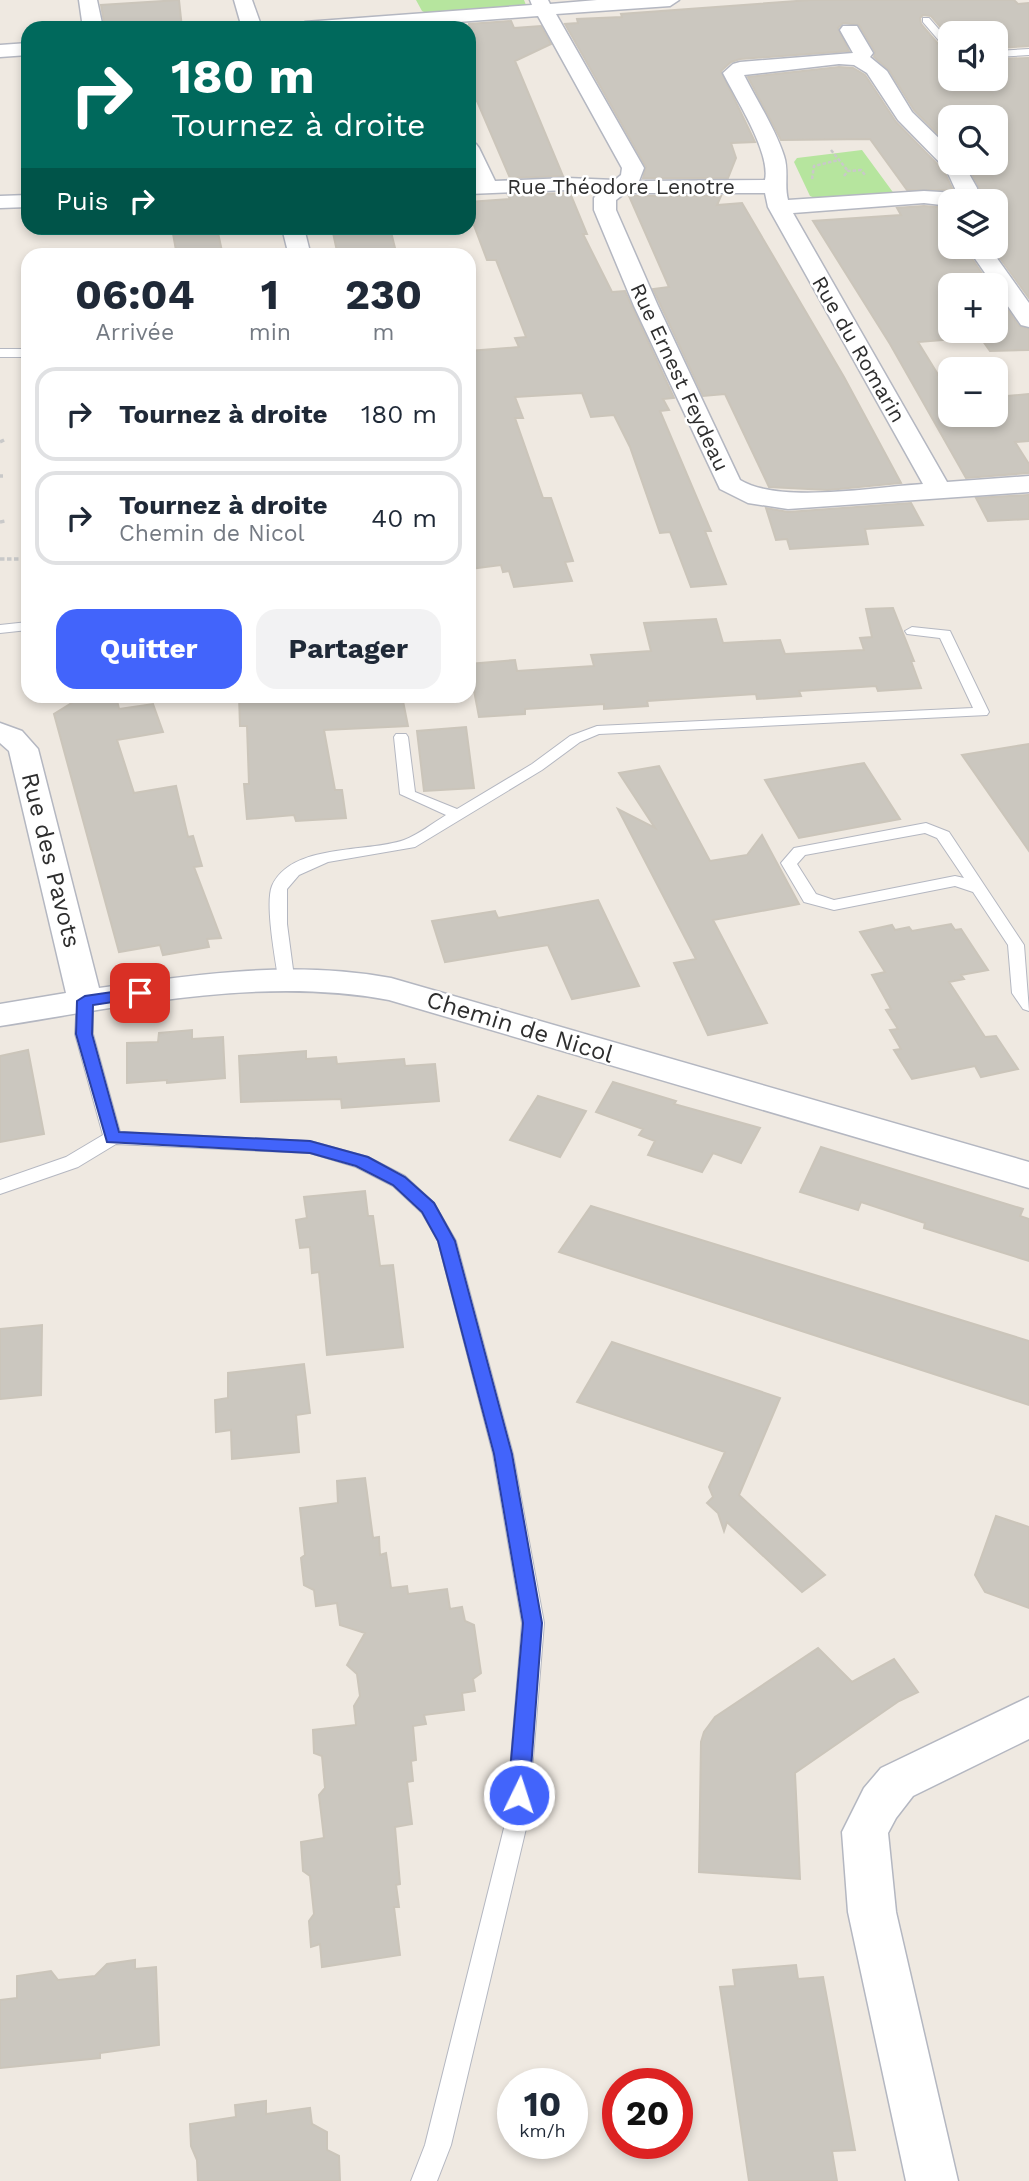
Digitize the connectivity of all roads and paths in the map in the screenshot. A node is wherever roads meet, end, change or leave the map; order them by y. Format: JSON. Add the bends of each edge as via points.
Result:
{"nodes":[{"id":1,"x":88,"y":0,"type":"edge"},
{"id":2,"x":243,"y":0,"type":"edge"},
{"id":3,"x":402,"y":0,"type":"edge"},
{"id":4,"x":670,"y":0,"type":"edge"},
{"id":5,"x":542,"y":5,"type":"edge"},
{"id":6,"x":926,"y":20,"type":"dead end"},
{"id":7,"x":92,"y":21,"type":"edge"},
{"id":8,"x":250,"y":21,"type":"edge"},
{"id":9,"x":412,"y":21,"type":"edge"},
{"id":10,"x":433,"y":21,"type":"edge"},
{"id":11,"x":850,"y":30,"type":"dead end"},
{"id":12,"x":938,"y":34,"type":"edge"},
{"id":13,"x":21,"y":50,"type":"edge"},
{"id":14,"x":0,"y":51,"type":"edge"},
{"id":15,"x":1029,"y":52,"type":"edge"},
{"id":16,"x":1008,"y":53,"type":"edge"},
{"id":17,"x":858,"y":59,"type":"junction"},
{"id":18,"x":831,"y":150,"type":"dead end"},
{"id":19,"x":839,"y":160,"type":"junction"},
{"id":20,"x":861,"y":170,"type":"dead end"},
{"id":21,"x":848,"y":171,"type":"junction"},
{"id":22,"x":843,"y":177,"type":"dead end"},
{"id":23,"x":812,"y":179,"type":"dead end"},
{"id":24,"x":478,"y":187,"type":"edge"},
{"id":25,"x":617,"y":187,"type":"junction"},
{"id":26,"x":967,"y":189,"type":"edge"},
{"id":27,"x":777,"y":196,"type":"junction"},
{"id":28,"x":938,"y":198,"type":"edge"},
{"id":29,"x":21,"y":201,"type":"edge"},
{"id":30,"x":0,"y":202,"type":"edge"},
{"id":31,"x":986,"y":259,"type":"edge"},
{"id":32,"x":1029,"y":320,"type":"edge"},
{"id":33,"x":0,"y":353,"type":"edge"},
{"id":34,"x":21,"y":353,"type":"edge"},
{"id":35,"x":6,"y":439,"type":"dead end"},
{"id":36,"x":0,"y":442,"type":"edge"},
{"id":37,"x":1029,"y":484,"type":"edge"},
{"id":38,"x":939,"y":490,"type":"junction"},
{"id":39,"x":0,"y":559,"type":"edge"},
{"id":40,"x":21,"y":559,"type":"edge"},
{"id":41,"x":21,"y":627,"type":"edge"},
{"id":42,"x":0,"y":629,"type":"edge"},
{"id":43,"x":912,"y":631,"type":"dead end"},
{"id":44,"x":0,"y":732,"type":"edge"},
{"id":45,"x":401,"y":737,"type":"dead end"},
{"id":46,"x":458,"y":815,"type":"junction"},
{"id":47,"x":978,"y":888,"type":"junction"},
{"id":48,"x":286,"y":977,"type":"junction"},
{"id":49,"x":85,"y":1001,"type":"junction"},
{"id":50,"x":1029,"y":1005,"type":"edge"},
{"id":51,"x":0,"y":1015,"type":"edge"},
{"id":52,"x":113,"y":1138,"type":"junction"},
{"id":53,"x":1029,"y":1175,"type":"edge"},
{"id":54,"x":3,"y":1190,"type":"edge"},
{"id":55,"x":1029,"y":1717,"type":"edge"},
{"id":56,"x":424,"y":2181,"type":"edge"},
{"id":57,"x":932,"y":2181,"type":"edge"}],
"edges":[{"from":1,"to":7,"type":"street"},
{"from":2,"to":8,"type":"street"},
{"from":3,"to":9,"type":"street"},
{"from":4,"to":5,"type":"street"},
{"from":5,"to":10,"type":"street"},
{"from":5,"to":25,"type":"street","name":"Rue Ernest Feydeau","via":[[633,168],[631,178]]},
{"from":6,"to":12,"type":"lane"},
{"from":11,"to":17,"type":"street","via":[[863,53]]},
{"from":13,"to":14,"type":"street"},
{"from":15,"to":16,"type":"lane"},
{"from":17,"to":26,"type":"street","via":[[873,65],[906,118],[941,150]]},
{"from":17,"to":27,"type":"street","via":[[734,71],[733,78],[773,155]]},
{"from":18,"to":19,"type":"path"},
{"from":19,"to":21,"type":"path"},
{"from":19,"to":23,"type":"path","via":[[814,166]]},
{"from":20,"to":21,"type":"path"},
{"from":21,"to":22,"type":"path"},
{"from":24,"to":25,"type":"street","name":"Rue Théodore Lenotre"},
{"from":25,"to":27,"type":"street","name":"Rue Théodore Lenotre"},
{"from":25,"to":38,"type":"street","name":"Rue Ernest Feydeau","via":[[605,198],[605,210],[729,484],[745,494],[788,501]]},
{"from":27,"to":28,"type":"street"},
{"from":27,"to":38,"type":"street","name":"Rue du Romarin"},
{"from":29,"to":30,"type":"street"},
{"from":31,"to":32,"type":"street"},
{"from":33,"to":34,"type":"lane"},
{"from":35,"to":36,"type":"path"},
{"from":37,"to":38,"type":"street","name":"Rue Ernest Feydeau"},
{"from":39,"to":40,"type":"path"},
{"from":41,"to":42,"type":"lane"},
{"from":43,"to":46,"type":"lane","via":[[945,634],[982,712],[597,730],[575,739]]},
{"from":44,"to":49,"type":"street","name":"Rue des Pavots","via":[[23,749]]},
{"from":45,"to":46,"type":"lane","via":[[408,794]]},
{"from":46,"to":48,"type":"lane","via":[[409,844],[324,858],[293,871],[279,888]]},
{"from":47,"to":47,"type":"lane","via":[[943,835],[926,828],[800,851],[789,863],[810,898],[834,905],[955,881]]},
{"from":47,"to":50,"type":"lane","via":[[1016,945],[1020,993]]},
{"from":48,"to":49,"type":"street","name":"Chemin de Nicol"},
{"from":48,"to":53,"type":"street","name":"Chemin de Nicol","via":[[350,980],[391,989]]},
{"from":49,"to":51,"type":"street","name":"Chemin de Nicol"},
{"from":49,"to":52,"type":"lane","via":[[84,1034]]},
{"from":52,"to":54,"type":"lane","via":[[72,1162]]},
{"from":52,"to":56,"type":"lane","via":[[310,1147],[362,1161],[399,1181],[428,1208],[447,1241],[503,1454],[533,1623],[517,1820],[438,2145]]},
{"from":55,"to":57,"type":"street","via":[[897,1782],[865,1832],[872,1912]]}]}
